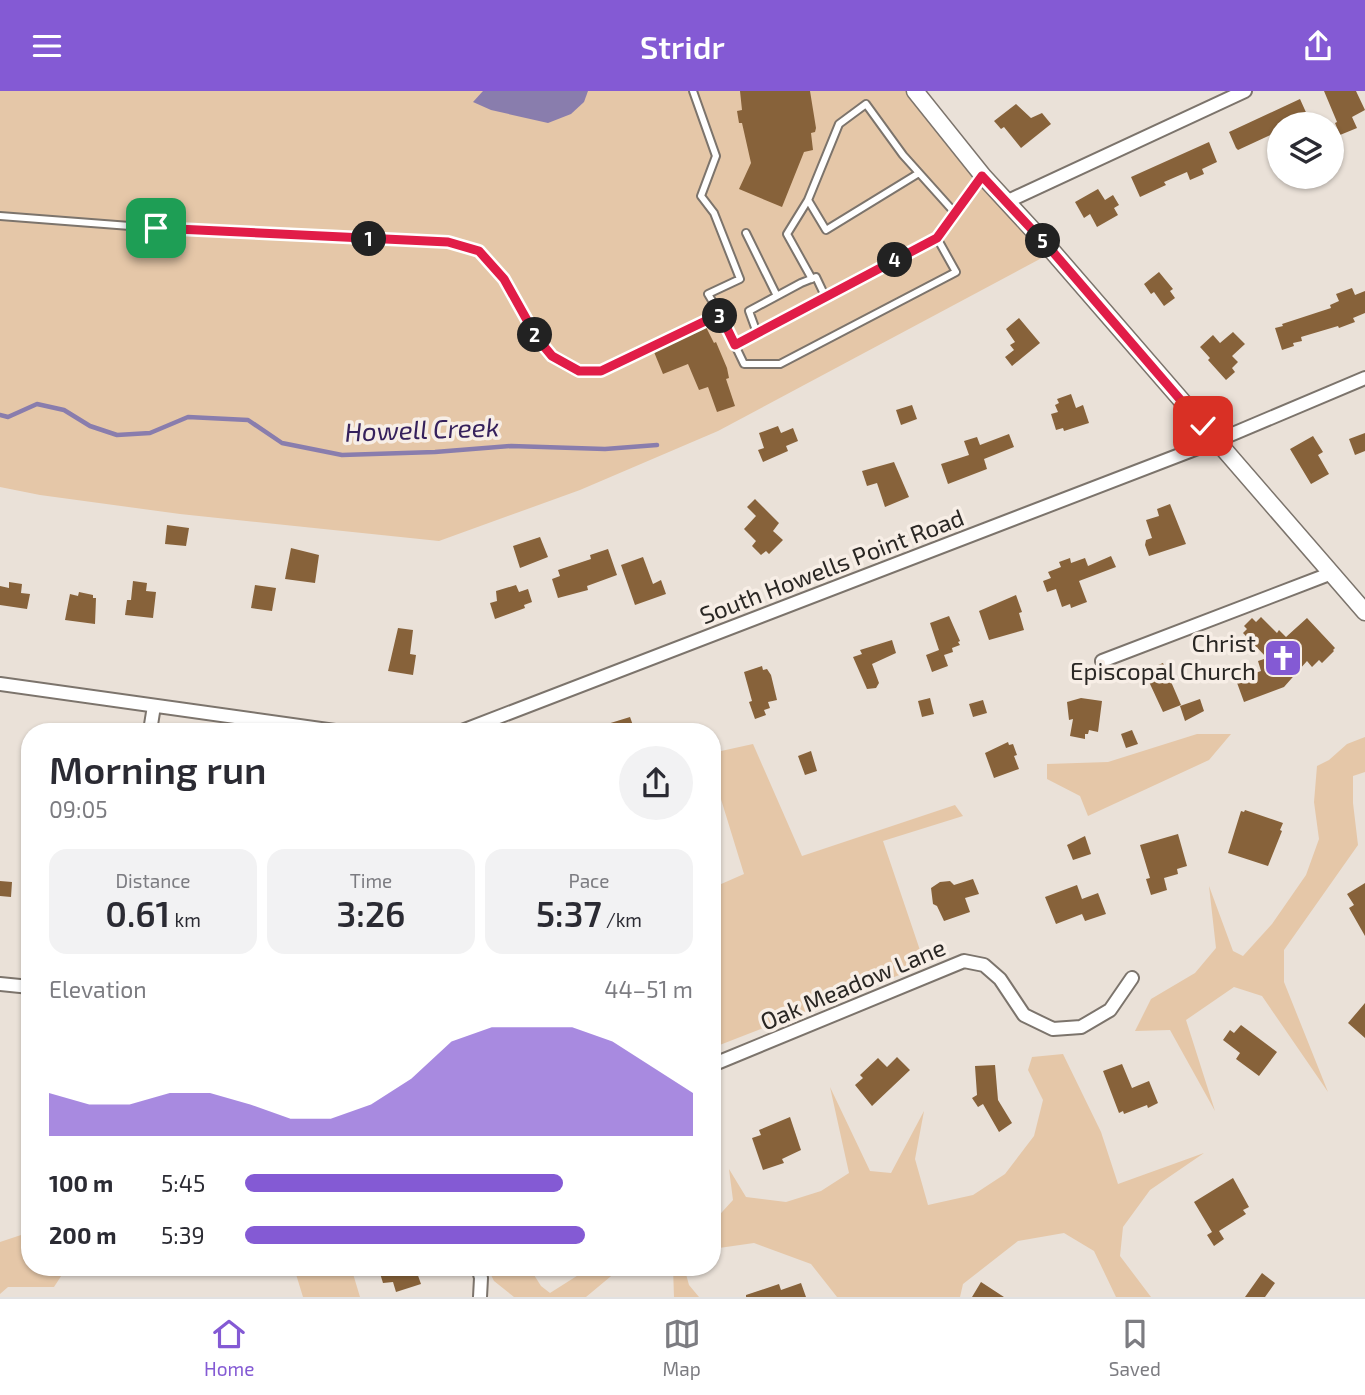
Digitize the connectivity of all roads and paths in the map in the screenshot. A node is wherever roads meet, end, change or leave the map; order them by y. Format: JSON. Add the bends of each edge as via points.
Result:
{"nodes":[{"id":1,"x":693,"y":91,"type":"edge"},
{"id":2,"x":915,"y":91,"type":"edge"},
{"id":3,"x":1245,"y":91,"type":"edge"},
{"id":4,"x":919,"y":173,"type":"junction"},
{"id":5,"x":982,"y":176,"type":"junction"},
{"id":6,"x":808,"y":200,"type":"junction"},
{"id":7,"x":1006,"y":202,"type":"junction"},
{"id":8,"x":956,"y":213,"type":"junction"},
{"id":9,"x":0,"y":216,"type":"edge"},
{"id":10,"x":746,"y":233,"type":"dead end"},
{"id":11,"x":937,"y":238,"type":"junction"},
{"id":12,"x":812,"y":279,"type":"junction"},
{"id":13,"x":777,"y":296,"type":"junction"},
{"id":14,"x":825,"y":296,"type":"junction"},
{"id":15,"x":720,"y":314,"type":"junction"},
{"id":16,"x":757,"y":333,"type":"junction"},
{"id":17,"x":735,"y":345,"type":"junction"},
{"id":18,"x":1365,"y":378,"type":"edge"},
{"id":19,"x":1216,"y":441,"type":"junction"},
{"id":20,"x":1332,"y":573,"type":"junction"},
{"id":21,"x":1365,"y":612,"type":"edge"},
{"id":22,"x":1101,"y":661,"type":"dead end"},
{"id":23,"x":0,"y":684,"type":"edge"},
{"id":24,"x":154,"y":706,"type":"junction"},
{"id":25,"x":151,"y":723,"type":"edge"},
{"id":26,"x":277,"y":723,"type":"edge"},
{"id":27,"x":483,"y":723,"type":"edge"},
{"id":28,"x":1132,"y":978,"type":"dead end"},
{"id":29,"x":0,"y":984,"type":"edge"},
{"id":30,"x":21,"y":985,"type":"edge"},
{"id":31,"x":721,"y":1061,"type":"edge"},
{"id":32,"x":480,"y":1276,"type":"edge"},
{"id":33,"x":480,"y":1297,"type":"edge"}],
"edges":[{"from":1,"to":15,"type":"lane","via":[[716,156],[701,197],[714,213],[740,279],[708,294]]},
{"from":2,"to":5,"type":"main road"},
{"from":3,"to":7,"type":"street"},
{"from":4,"to":6,"type":"lane","via":[[826,230]]},
{"from":4,"to":6,"type":"lane","via":[[866,104],[839,124]]},
{"from":4,"to":8,"type":"lane"},
{"from":5,"to":7,"type":"main road"},
{"from":5,"to":8,"type":"lane"},
{"from":6,"to":12,"type":"lane","via":[[787,234]]},
{"from":7,"to":19,"type":"main road"},
{"from":8,"to":11,"type":"lane"},
{"from":9,"to":15,"type":"lane","via":[[448,242],[479,251],[504,279],[537,338],[552,356],[579,371],[601,371]]},
{"from":10,"to":13,"type":"lane"},
{"from":11,"to":14,"type":"lane"},
{"from":11,"to":17,"type":"lane","via":[[956,272],[780,364],[744,365]]},
{"from":12,"to":13,"type":"lane"},
{"from":12,"to":14,"type":"lane","via":[[816,277]]},
{"from":13,"to":16,"type":"lane","via":[[749,311]]},
{"from":14,"to":16,"type":"lane"},
{"from":15,"to":17,"type":"lane"},
{"from":16,"to":17,"type":"lane"},
{"from":18,"to":19,"type":"street","name":"South Howells Point Road"},
{"from":19,"to":20,"type":"main road"},
{"from":19,"to":27,"type":"street","name":"South Howells Point Road"},
{"from":20,"to":21,"type":"main road"},
{"from":20,"to":22,"type":"street"},
{"from":23,"to":24,"type":"street"},
{"from":24,"to":25,"type":"street"},
{"from":24,"to":26,"type":"street"},
{"from":28,"to":31,"type":"street","name":"Oak Meadow Lane","via":[[1110,1010],[1081,1027],[1053,1029],[1024,1015],[1000,979],[984,965],[964,961]]},
{"from":29,"to":30,"type":"street"},
{"from":32,"to":33,"type":"street"}]}
